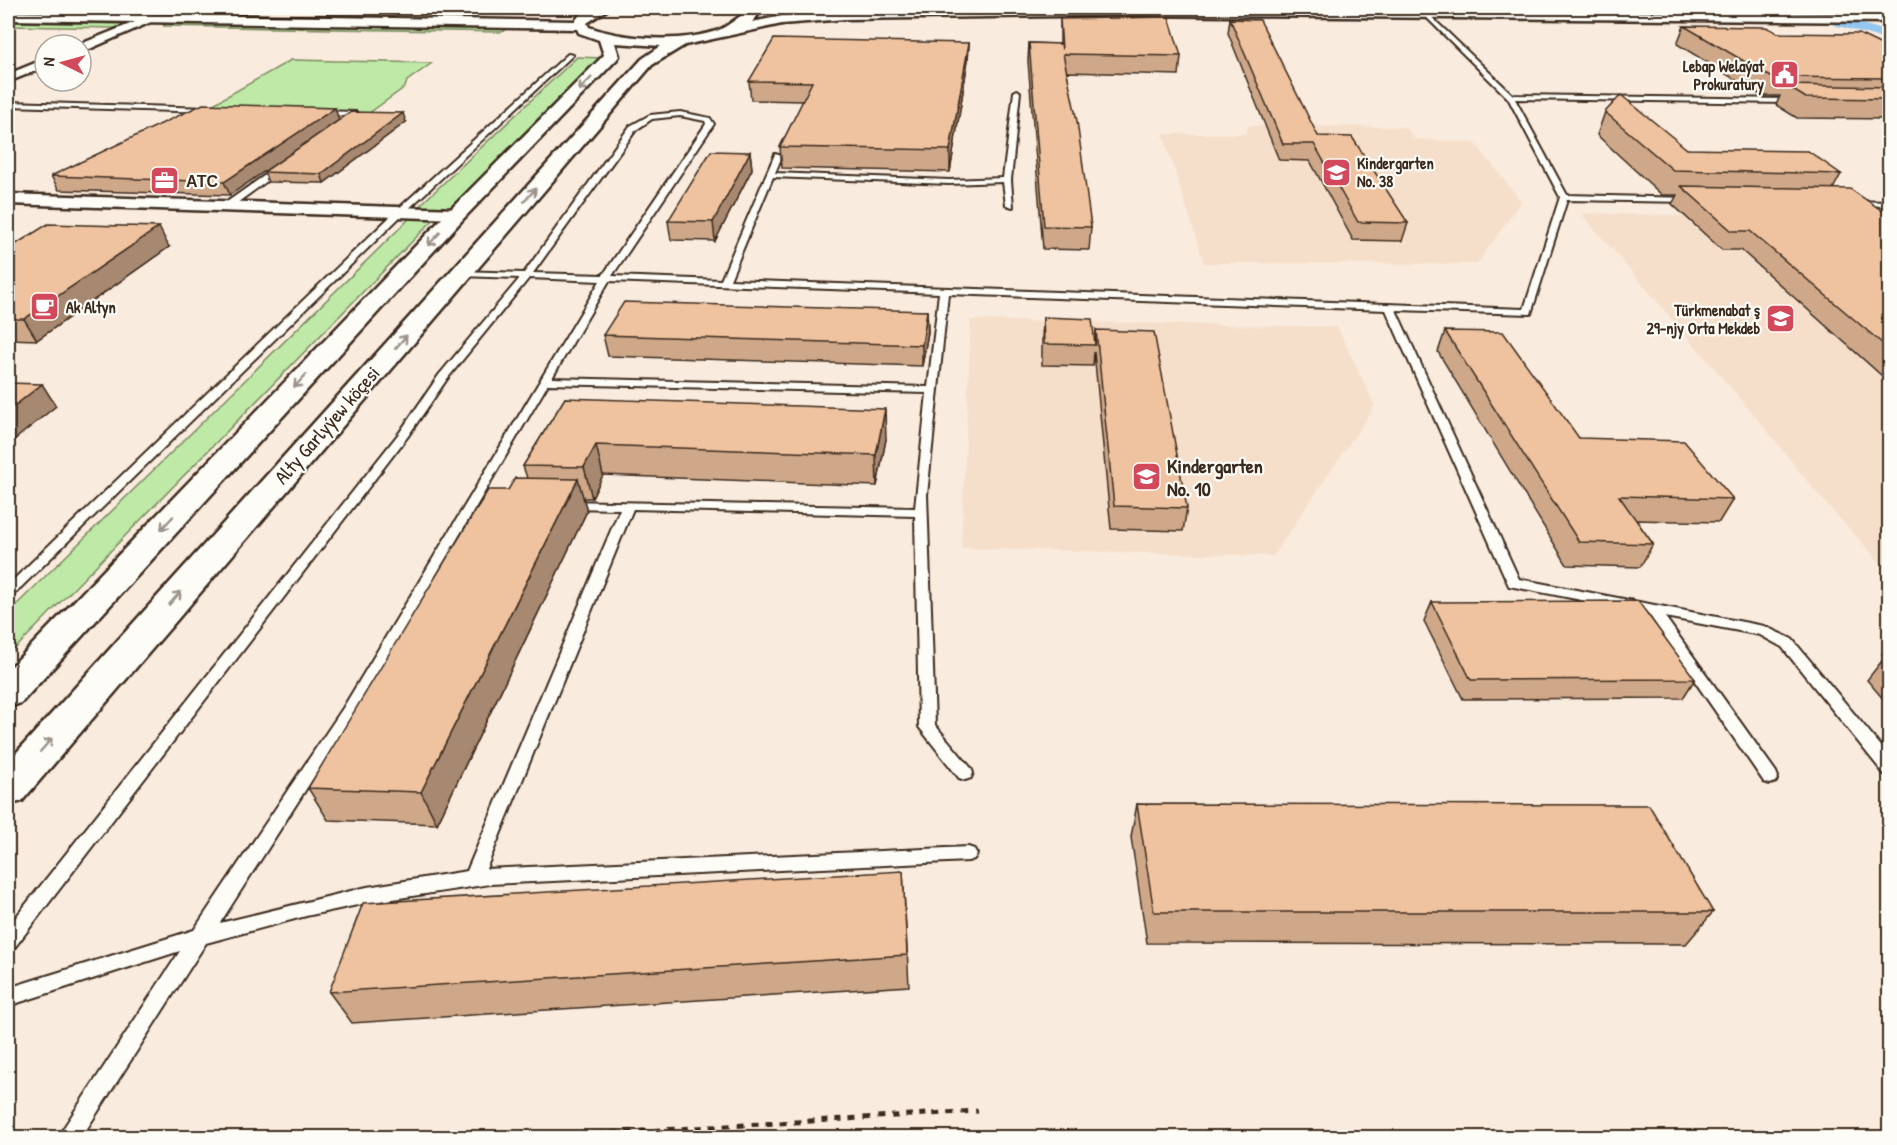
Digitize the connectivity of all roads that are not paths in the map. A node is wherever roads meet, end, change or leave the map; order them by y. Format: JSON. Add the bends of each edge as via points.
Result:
{"nodes":[{"id":1,"x":232,"y":8,"type":"edge"},
{"id":2,"x":372,"y":8,"type":"edge"},
{"id":3,"x":745,"y":8,"type":"edge"},
{"id":4,"x":1624,"y":8,"type":"edge"},
{"id":5,"x":1742,"y":8,"type":"edge"},
{"id":6,"x":598,"y":10,"type":"edge"},
{"id":7,"x":1422,"y":10,"type":"edge"},
{"id":8,"x":1890,"y":12,"type":"edge"},
{"id":9,"x":8,"y":16,"type":"edge"},
{"id":10,"x":154,"y":18,"type":"junction"},
{"id":11,"x":1890,"y":18,"type":"edge"},
{"id":12,"x":581,"y":25,"type":"junction"},
{"id":13,"x":735,"y":29,"type":"junction"},
{"id":14,"x":606,"y":38,"type":"junction"},
{"id":15,"x":683,"y":40,"type":"junction"},
{"id":16,"x":93,"y":43,"type":"edge"},
{"id":17,"x":570,"y":55,"type":"dead end"},
{"id":18,"x":33,"y":68,"type":"edge"},
{"id":19,"x":8,"y":78,"type":"edge"},
{"id":20,"x":1017,"y":92,"type":"dead end"},
{"id":21,"x":1511,"y":97,"type":"junction"},
{"id":22,"x":1807,"y":101,"type":"edge"},
{"id":23,"x":8,"y":104,"type":"edge"},
{"id":24,"x":216,"y":110,"type":"edge"},
{"id":25,"x":309,"y":113,"type":"edge"},
{"id":26,"x":337,"y":127,"type":"edge"},
{"id":27,"x":778,"y":156,"type":"dead end"},
{"id":28,"x":292,"y":160,"type":"edge"},
{"id":29,"x":772,"y":175,"type":"junction"},
{"id":30,"x":1007,"y":180,"type":"junction"},
{"id":31,"x":1564,"y":197,"type":"junction"},
{"id":32,"x":8,"y":199,"type":"edge"},
{"id":33,"x":1703,"y":200,"type":"edge"},
{"id":34,"x":1843,"y":203,"type":"edge"},
{"id":35,"x":1890,"y":204,"type":"edge"},
{"id":36,"x":1010,"y":205,"type":"dead end"},
{"id":37,"x":227,"y":206,"type":"junction"},
{"id":38,"x":400,"y":212,"type":"junction"},
{"id":39,"x":457,"y":214,"type":"junction"},
{"id":40,"x":461,"y":273,"type":"junction"},
{"id":41,"x":527,"y":275,"type":"junction"},
{"id":42,"x":606,"y":278,"type":"junction"},
{"id":43,"x":724,"y":283,"type":"junction"},
{"id":44,"x":944,"y":291,"type":"junction"},
{"id":45,"x":1390,"y":308,"type":"junction"},
{"id":46,"x":545,"y":381,"type":"junction"},
{"id":47,"x":933,"y":390,"type":"junction"},
{"id":48,"x":556,"y":504,"type":"edge"},
{"id":49,"x":628,"y":506,"type":"junction"},
{"id":50,"x":921,"y":512,"type":"junction"},
{"id":51,"x":8,"y":592,"type":"edge"},
{"id":52,"x":1652,"y":609,"type":"junction"},
{"id":53,"x":8,"y":693,"type":"edge"},
{"id":54,"x":1890,"y":769,"type":"edge"},
{"id":55,"x":965,"y":773,"type":"dead end"},
{"id":56,"x":1770,"y":777,"type":"dead end"},
{"id":57,"x":8,"y":789,"type":"edge"},
{"id":58,"x":968,"y":854,"type":"dead end"},
{"id":59,"x":473,"y":878,"type":"junction"},
{"id":60,"x":202,"y":935,"type":"junction"},
{"id":61,"x":8,"y":941,"type":"edge"},
{"id":62,"x":8,"y":997,"type":"edge"},
{"id":63,"x":68,"y":1137,"type":"edge"}],
"edges":[{"from":1,"to":2,"type":"main road"},
{"from":2,"to":6,"type":"main road"},
{"from":3,"to":13,"type":"main road","via":[[751,16]]},
{"from":4,"to":5,"type":"main road"},
{"from":5,"to":8,"type":"main road"},
{"from":6,"to":12,"type":"main road","via":[[587,15]]},
{"from":7,"to":11,"type":"main road"},
{"from":7,"to":13,"type":"main road","via":[[856,15],[782,20]]},
{"from":7,"to":21,"type":"lane"},
{"from":9,"to":10,"type":"main road"},
{"from":10,"to":12,"type":"main road"},
{"from":10,"to":16,"type":"street"},
{"from":12,"to":14,"type":"main road","via":[[584,30]]},
{"from":13,"to":15,"type":"main road"},
{"from":14,"to":15,"type":"main road"},
{"from":14,"to":39,"type":"main road","one_way":true,"via":[[612,56]]},
{"from":40,"to":15,"type":"main road","name":"Alty Garlyýew köçesi","one_way":true,"via":[[647,62]]},
{"from":17,"to":38,"type":"lane"},
{"from":18,"to":19,"type":"street"},
{"from":20,"to":30,"type":"lane"},
{"from":21,"to":22,"type":"lane"},
{"from":21,"to":31,"type":"lane"},
{"from":23,"to":24,"type":"lane"},
{"from":25,"to":26,"type":"lane","via":[[356,114]]},
{"from":27,"to":29,"type":"lane"},
{"from":28,"to":37,"type":"lane"},
{"from":29,"to":30,"type":"lane","via":[[949,182]]},
{"from":29,"to":43,"type":"lane"},
{"from":30,"to":36,"type":"lane"},
{"from":31,"to":33,"type":"lane"},
{"from":31,"to":45,"type":"lane","via":[[1528,312]]},
{"from":32,"to":37,"type":"street"},
{"from":34,"to":35,"type":"lane"},
{"from":37,"to":38,"type":"street"},
{"from":38,"to":39,"type":"street"},
{"from":38,"to":51,"type":"lane"},
{"from":39,"to":53,"type":"main road","one_way":true},
{"from":40,"to":41,"type":"lane"},
{"from":57,"to":40,"type":"main road","name":"Alty Garlyýew köçesi","one_way":true},
{"from":41,"to":42,"type":"lane"},
{"from":41,"to":42,"type":"lane","via":[[633,129],[650,117],[680,114],[708,119],[710,124]]},
{"from":41,"to":61,"type":"lane","via":[[443,377],[397,443]]},
{"from":42,"to":43,"type":"lane"},
{"from":42,"to":46,"type":"lane"},
{"from":43,"to":44,"type":"lane"},
{"from":44,"to":45,"type":"lane"},
{"from":44,"to":47,"type":"lane"},
{"from":45,"to":52,"type":"lane","via":[[1514,583]]},
{"from":46,"to":47,"type":"lane"},
{"from":46,"to":60,"type":"lane","via":[[479,502]]},
{"from":47,"to":50,"type":"lane"},
{"from":48,"to":49,"type":"lane"},
{"from":49,"to":50,"type":"lane"},
{"from":49,"to":59,"type":"lane"},
{"from":50,"to":55,"type":"lane","via":[[927,727]]},
{"from":52,"to":54,"type":"lane","via":[[1764,631],[1786,643]]},
{"from":52,"to":56,"type":"lane"},
{"from":58,"to":59,"type":"lane"},
{"from":59,"to":60,"type":"lane","via":[[419,884]]},
{"from":60,"to":62,"type":"lane"},
{"from":60,"to":63,"type":"lane"}]}
